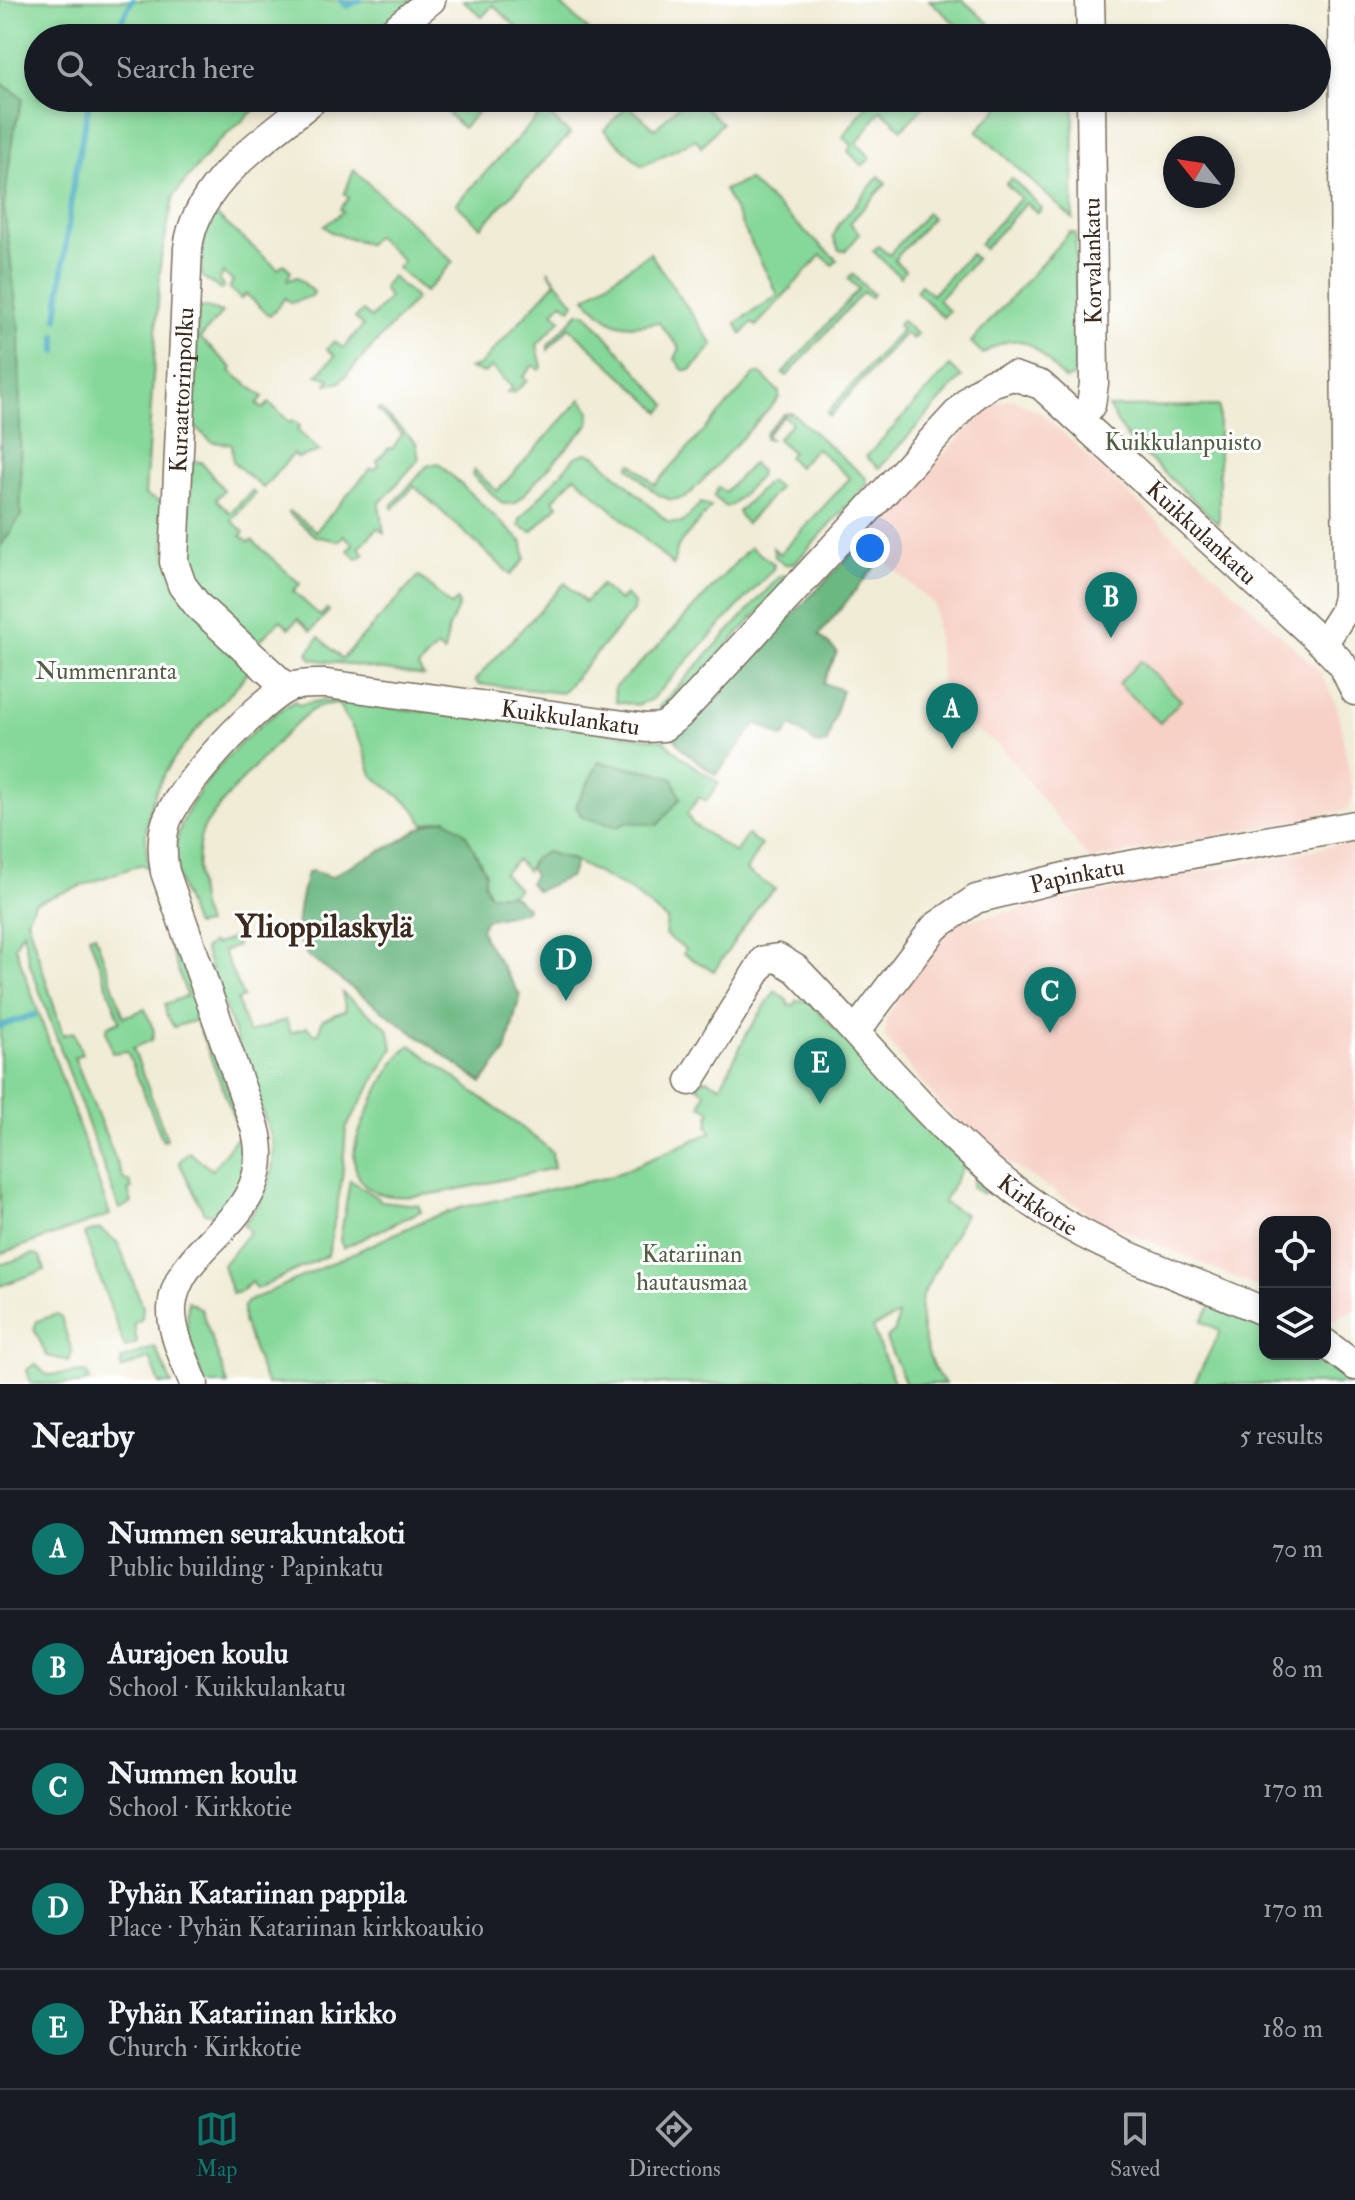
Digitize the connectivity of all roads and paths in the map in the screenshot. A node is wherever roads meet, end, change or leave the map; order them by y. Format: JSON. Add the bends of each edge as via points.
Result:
{"nodes":[{"id":1,"x":431,"y":0,"type":"edge"},
{"id":2,"x":1090,"y":0,"type":"edge"},
{"id":3,"x":1343,"y":0,"type":"edge"},
{"id":4,"x":401,"y":24,"type":"edge"},
{"id":5,"x":1091,"y":24,"type":"edge"},
{"id":6,"x":299,"y":112,"type":"edge"},
{"id":7,"x":1091,"y":112,"type":"edge"},
{"id":8,"x":1349,"y":321,"type":"edge"},
{"id":9,"x":1080,"y":419,"type":"junction"},
{"id":10,"x":1323,"y":644,"type":"junction"},
{"id":11,"x":287,"y":688,"type":"junction"},
{"id":12,"x":1355,"y":691,"type":"edge"},
{"id":13,"x":1355,"y":825,"type":"edge"},
{"id":14,"x":856,"y":1031,"type":"junction"},
{"id":15,"x":690,"y":1081,"type":"dead end"},
{"id":16,"x":1259,"y":1309,"type":"edge"},
{"id":17,"x":1331,"y":1348,"type":"edge"},
{"id":18,"x":1355,"y":1366,"type":"edge"},
{"id":19,"x":194,"y":1384,"type":"edge"}],
"edges":[{"from":1,"to":4,"type":"street"},
{"from":2,"to":5,"type":"street"},
{"from":3,"to":8,"type":"street"},
{"from":6,"to":11,"type":"street","name":"Kuraattorinpolku","via":[[215,186],[193,221],[175,494],[174,562],[182,585]]},
{"from":7,"to":9,"type":"street","name":"Korvalankatu","via":[[1094,383],[1091,405]]},
{"from":8,"to":10,"type":"street","via":[[1347,597]]},
{"from":9,"to":10,"type":"street","name":"Kuikkulankatu"},
{"from":9,"to":11,"type":"street","name":"Kuikkulankatu","via":[[1030,379],[1003,378],[981,389],[663,727],[327,684]]},
{"from":10,"to":12,"type":"street","name":"Kuikkulankatu","via":[[1342,664]]},
{"from":11,"to":19,"type":"street","via":[[249,717],[183,792],[163,838],[165,872],[261,1152],[253,1188],[174,1297],[174,1328]]},
{"from":13,"to":14,"type":"street","name":"Papinkatu","via":[[1095,871],[976,899],[935,927]]},
{"from":14,"to":15,"type":"street","name":"Kirkkotie","via":[[796,969],[769,957]]},
{"from":14,"to":16,"type":"street","name":"Kirkkotie","via":[[954,1137],[1036,1206],[1086,1237]]},
{"from":17,"to":18,"type":"street"}]}
